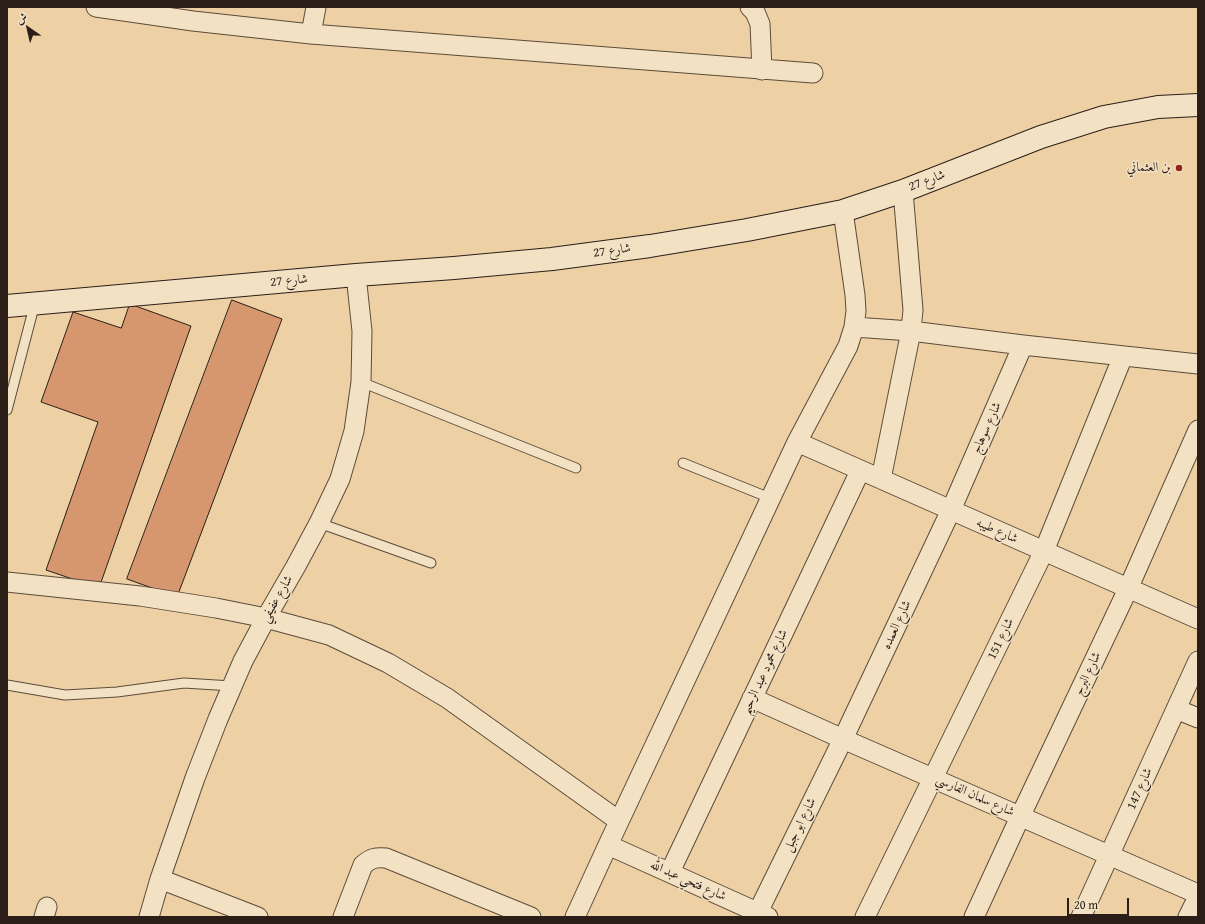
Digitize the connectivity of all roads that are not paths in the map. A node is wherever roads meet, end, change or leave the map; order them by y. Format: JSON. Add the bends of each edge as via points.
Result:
{"nodes":[{"id":1,"x":96,"y":7,"type":"edge"},
{"id":2,"x":316,"y":7,"type":"edge"},
{"id":3,"x":750,"y":7,"type":"edge"},
{"id":4,"x":311,"y":34,"type":"junction"},
{"id":5,"x":762,"y":70,"type":"junction"},
{"id":6,"x":812,"y":73,"type":"dead end"},
{"id":7,"x":1198,"y":105,"type":"edge"},
{"id":8,"x":903,"y":191,"type":"junction"},
{"id":9,"x":843,"y":211,"type":"junction"},
{"id":10,"x":356,"y":275,"type":"junction"},
{"id":11,"x":35,"y":303,"type":"junction"},
{"id":12,"x":7,"y":306,"type":"edge"},
{"id":13,"x":854,"y":326,"type":"junction"},
{"id":14,"x":911,"y":331,"type":"junction"},
{"id":15,"x":1023,"y":345,"type":"junction"},
{"id":16,"x":1123,"y":356,"type":"junction"},
{"id":17,"x":1198,"y":364,"type":"edge"},
{"id":18,"x":361,"y":382,"type":"junction"},
{"id":19,"x":7,"y":410,"type":"edge"},
{"id":20,"x":1198,"y":430,"type":"edge"},
{"id":21,"x":797,"y":442,"type":"junction"},
{"id":22,"x":683,"y":463,"type":"dead end"},
{"id":23,"x":576,"y":468,"type":"dead end"},
{"id":24,"x":860,"y":471,"type":"junction"},
{"id":25,"x":881,"y":479,"type":"junction"},
{"id":26,"x":770,"y":498,"type":"junction"},
{"id":27,"x":951,"y":510,"type":"junction"},
{"id":28,"x":319,"y":523,"type":"junction"},
{"id":29,"x":1044,"y":551,"type":"junction"},
{"id":30,"x":431,"y":563,"type":"dead end"},
{"id":31,"x":7,"y":582,"type":"edge"},
{"id":32,"x":1128,"y":589,"type":"junction"},
{"id":33,"x":266,"y":618,"type":"junction"},
{"id":34,"x":1198,"y":619,"type":"edge"},
{"id":35,"x":1198,"y":661,"type":"edge"},
{"id":36,"x":7,"y":685,"type":"edge"},
{"id":37,"x":232,"y":686,"type":"junction"},
{"id":38,"x":752,"y":698,"type":"junction"},
{"id":39,"x":1176,"y":709,"type":"junction"},
{"id":40,"x":1198,"y":718,"type":"edge"},
{"id":41,"x":842,"y":739,"type":"junction"},
{"id":42,"x":934,"y":778,"type":"junction"},
{"id":43,"x":1020,"y":817,"type":"junction"},
{"id":44,"x":619,"y":821,"type":"junction"},
{"id":45,"x":608,"y":844,"type":"junction"},
{"id":46,"x":1110,"y":856,"type":"junction"},
{"id":47,"x":670,"y":872,"type":"junction"},
{"id":48,"x":160,"y":879,"type":"junction"},
{"id":49,"x":1198,"y":895,"type":"edge"},
{"id":50,"x":763,"y":915,"type":"edge"},
{"id":51,"x":150,"y":917,"type":"edge"},
{"id":52,"x":258,"y":917,"type":"edge"},
{"id":53,"x":343,"y":917,"type":"edge"},
{"id":54,"x":532,"y":917,"type":"edge"},
{"id":55,"x":575,"y":917,"type":"edge"},
{"id":56,"x":865,"y":917,"type":"edge"},
{"id":57,"x":974,"y":917,"type":"edge"},
{"id":58,"x":1081,"y":917,"type":"edge"},
{"id":59,"x":1188,"y":917,"type":"edge"}],
"edges":[{"from":1,"to":4,"type":"street"},
{"from":2,"to":4,"type":"street"},
{"from":3,"to":5,"type":"street","via":[[760,24]]},
{"from":4,"to":5,"type":"street"},
{"from":5,"to":6,"type":"street"},
{"from":7,"to":8,"type":"street","name":"شارع 27","via":[[1158,107],[1104,117],[1041,137]]},
{"from":8,"to":9,"type":"street","name":"شارع 27"},
{"from":8,"to":14,"type":"street","via":[[913,310]]},
{"from":9,"to":10,"type":"street","name":"شارع 27","via":[[747,230],[552,259]]},
{"from":9,"to":13,"type":"street","via":[[855,295]]},
{"from":10,"to":11,"type":"street","name":"شارع 27"},
{"from":10,"to":18,"type":"street","name":"شارع عفيفي","via":[[362,331]]},
{"from":11,"to":12,"type":"street","name":"شارع 27"},
{"from":11,"to":19,"type":"lane"},
{"from":13,"to":14,"type":"street"},
{"from":13,"to":21,"type":"street","via":[[848,346]]},
{"from":14,"to":15,"type":"street"},
{"from":14,"to":25,"type":"street"},
{"from":15,"to":16,"type":"street"},
{"from":15,"to":27,"type":"street","name":"شارع سوهاج"},
{"from":16,"to":17,"type":"street"},
{"from":16,"to":29,"type":"street","name":"شارع 151"},
{"from":18,"to":23,"type":"lane"},
{"from":18,"to":28,"type":"street","name":"شارع عفيفي","via":[[354,431],[340,480]]},
{"from":20,"to":32,"type":"street","name":"شارع البرج"},
{"from":21,"to":24,"type":"street","name":"شارع طيبه"},
{"from":21,"to":26,"type":"street"},
{"from":22,"to":26,"type":"lane"},
{"from":24,"to":25,"type":"street","name":"شارع طيبه"},
{"from":24,"to":38,"type":"street","name":"شارع محمود عبد الرحيم"},
{"from":25,"to":27,"type":"street","name":"شارع طيبه"},
{"from":26,"to":44,"type":"street"},
{"from":27,"to":29,"type":"street","name":"شارع طيبه"},
{"from":27,"to":41,"type":"street","name":"شارع العمده"},
{"from":28,"to":30,"type":"lane"},
{"from":28,"to":33,"type":"street","name":"شارع عفيفي"},
{"from":29,"to":32,"type":"street","name":"شارع طيبه"},
{"from":29,"to":42,"type":"street","name":"شارع 151"},
{"from":31,"to":33,"type":"street","via":[[140,596]]},
{"from":32,"to":34,"type":"street","name":"شارع طيبه"},
{"from":32,"to":43,"type":"street","name":"شارع البرج"},
{"from":33,"to":37,"type":"street","name":"شارع عفيفي","via":[[242,661]]},
{"from":33,"to":44,"type":"street","via":[[329,635],[388,663],[447,698]]},
{"from":35,"to":39,"type":"street","name":"شارع 147"},
{"from":36,"to":37,"type":"lane","via":[[65,695],[117,692],[184,683]]},
{"from":37,"to":48,"type":"street","name":"شارع عفيفي","via":[[195,778]]},
{"from":38,"to":41,"type":"street","name":"شارع سلمان الفارسي"},
{"from":38,"to":47,"type":"street","name":"شارع محمود عبد الرحيم"},
{"from":39,"to":40,"type":"street"},
{"from":39,"to":46,"type":"street","name":"شارع 147"},
{"from":41,"to":42,"type":"street","name":"شارع سلمان الفارسي"},
{"from":41,"to":50,"type":"street","name":"شارع ابو جبل"},
{"from":42,"to":43,"type":"street","name":"شارع سلمان الفارسي"},
{"from":42,"to":56,"type":"street","name":"شارع 151"},
{"from":43,"to":46,"type":"street","name":"شارع سلمان الفارسي"},
{"from":43,"to":57,"type":"street","name":"شارع البرج"},
{"from":44,"to":45,"type":"street"},
{"from":45,"to":47,"type":"street","name":"شارع فتحي عبد الله"},
{"from":45,"to":55,"type":"street"},
{"from":46,"to":49,"type":"street","name":"شارع سلمان الفارسي"},
{"from":46,"to":58,"type":"street","name":"شارع 147"},
{"from":47,"to":50,"type":"street","name":"شارع فتحي عبد الله"},
{"from":48,"to":51,"type":"street","name":"شارع عفيفي"},
{"from":48,"to":52,"type":"street"},
{"from":49,"to":59,"type":"street"},
{"from":53,"to":54,"type":"street","via":[[363,865],[377,857],[386,858]]}]}
